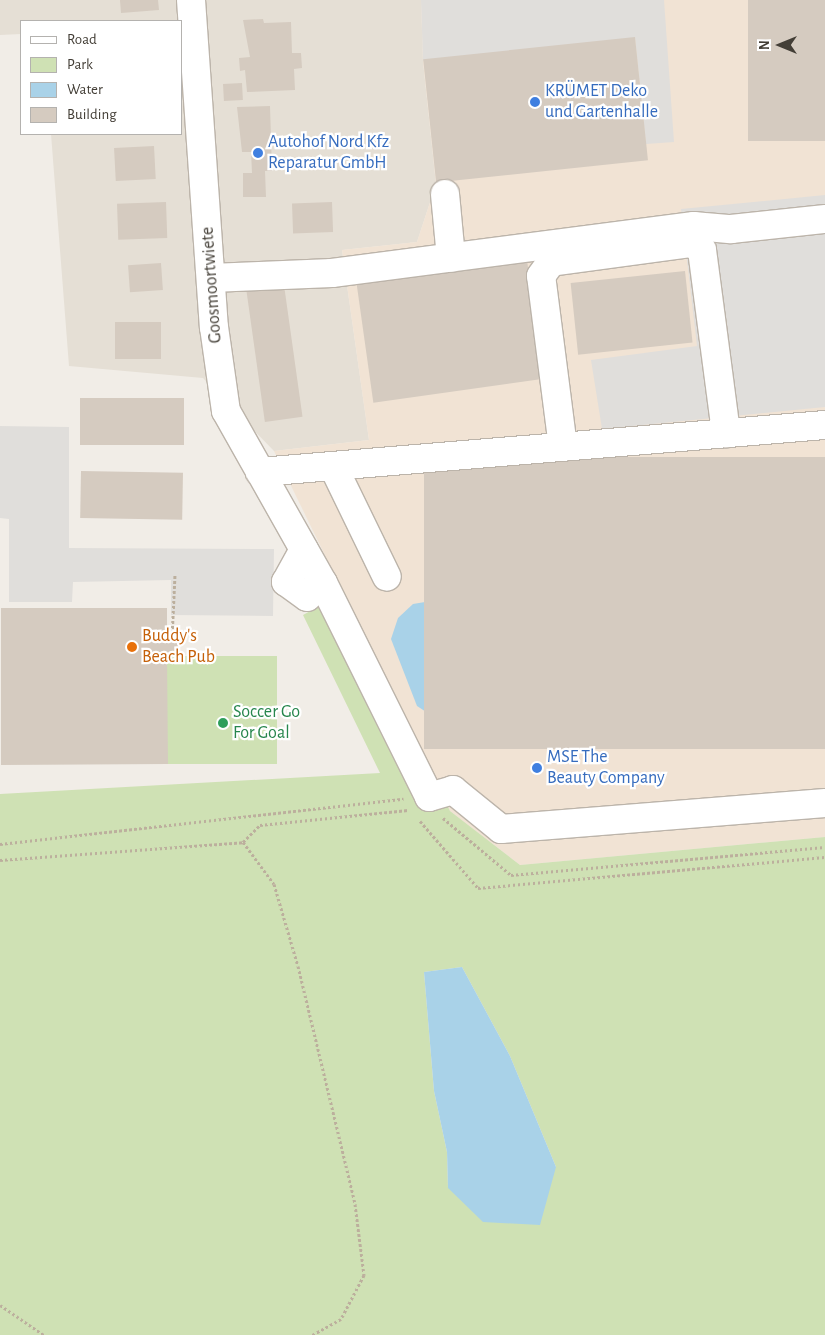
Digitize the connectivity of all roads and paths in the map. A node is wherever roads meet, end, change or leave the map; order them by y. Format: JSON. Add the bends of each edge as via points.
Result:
{"nodes":[{"id":1,"x":191,"y":0,"type":"edge"},
{"id":2,"x":445,"y":194,"type":"dead end"},
{"id":3,"x":825,"y":219,"type":"edge"},
{"id":4,"x":452,"y":258,"type":"junction"},
{"id":5,"x":211,"y":278,"type":"junction"},
{"id":6,"x":825,"y":425,"type":"edge"},
{"id":7,"x":726,"y":433,"type":"junction"},
{"id":8,"x":563,"y":447,"type":"junction"},
{"id":9,"x":333,"y":466,"type":"junction"},
{"id":10,"x":260,"y":472,"type":"junction"},
{"id":11,"x":175,"y":574,"type":"dead end"},
{"id":12,"x":387,"y":577,"type":"dead end"},
{"id":13,"x":172,"y":638,"type":"dead end"},
{"id":14,"x":409,"y":799,"type":"dead end"},
{"id":15,"x":825,"y":803,"type":"edge"},
{"id":16,"x":439,"y":816,"type":"dead end"},
{"id":17,"x":243,"y":842,"type":"junction"},
{"id":18,"x":0,"y":844,"type":"edge"},
{"id":19,"x":825,"y":847,"type":"edge"},
{"id":20,"x":825,"y":857,"type":"edge"},
{"id":21,"x":0,"y":860,"type":"edge"},
{"id":22,"x":0,"y":1306,"type":"edge"},
{"id":23,"x":44,"y":1335,"type":"edge"},
{"id":24,"x":312,"y":1335,"type":"edge"}],
"edges":[{"from":1,"to":5,"type":"street","name":"Goosmoortwiete"},
{"from":2,"to":4,"type":"street"},
{"from":3,"to":4,"type":"street","via":[[731,229],[694,226]]},
{"from":4,"to":5,"type":"street","via":[[332,273]]},
{"from":5,"to":10,"type":"street","name":"Goosmoortwiete","via":[[226,411]]},
{"from":6,"to":7,"type":"street"},
{"from":7,"to":8,"type":"street"},
{"from":7,"to":8,"type":"street","via":[[702,250],[692,243],[551,262],[541,276]]},
{"from":8,"to":9,"type":"street"},
{"from":9,"to":10,"type":"street"},
{"from":9,"to":12,"type":"street"},
{"from":10,"to":15,"type":"street","name":"Goosmoortwiete","via":[[304,550],[286,582],[307,597],[323,583],[429,796],[453,790],[501,829]]},
{"from":11,"to":13,"type":"path"},
{"from":14,"to":18,"type":"path"},
{"from":16,"to":19,"type":"path","via":[[511,875]]},
{"from":17,"to":20,"type":"path","via":[[260,825],[407,809],[434,833],[478,888]]},
{"from":17,"to":21,"type":"path"},
{"from":17,"to":24,"type":"path","via":[[274,884],[298,966],[355,1204],[364,1275],[341,1319]]},
{"from":22,"to":23,"type":"path"}]}
